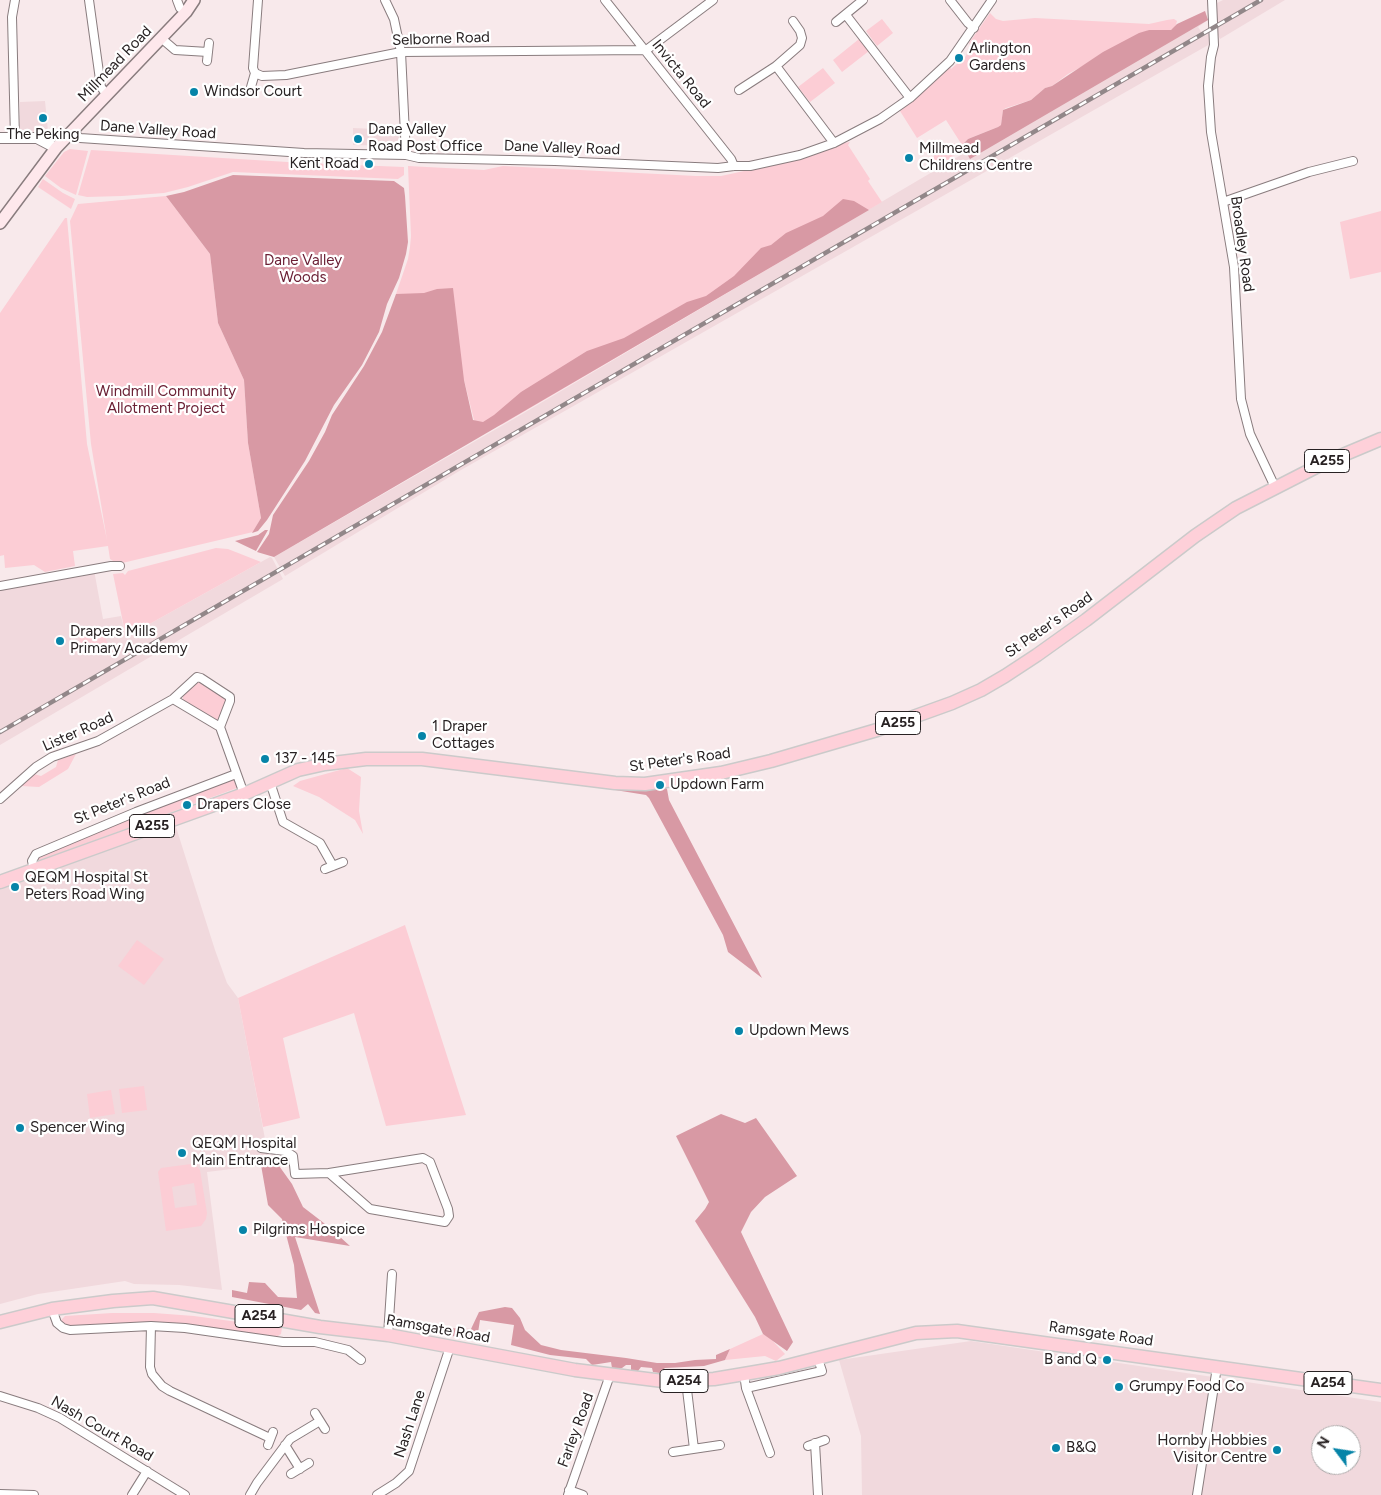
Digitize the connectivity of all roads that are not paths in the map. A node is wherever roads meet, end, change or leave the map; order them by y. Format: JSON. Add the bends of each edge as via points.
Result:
{"nodes":[{"id":1,"x":15,"y":0,"type":"edge"},
{"id":2,"x":89,"y":0,"type":"edge"},
{"id":3,"x":176,"y":0,"type":"edge"},
{"id":4,"x":194,"y":0,"type":"edge"},
{"id":5,"x":258,"y":0,"type":"edge"},
{"id":6,"x":385,"y":0,"type":"edge"},
{"id":7,"x":605,"y":0,"type":"edge"},
{"id":8,"x":713,"y":0,"type":"edge"},
{"id":9,"x":863,"y":0,"type":"edge"},
{"id":10,"x":950,"y":0,"type":"edge"},
{"id":11,"x":992,"y":0,"type":"edge"},
{"id":12,"x":1212,"y":0,"type":"edge"},
{"id":13,"x":186,"y":12,"type":"junction"},
{"id":14,"x":846,"y":14,"type":"junction"},
{"id":15,"x":793,"y":21,"type":"dead end"},
{"id":16,"x":836,"y":22,"type":"dead end"},
{"id":17,"x":974,"y":28,"type":"junction"},
{"id":18,"x":161,"y":38,"type":"junction"},
{"id":19,"x":209,"y":44,"type":"dead end"},
{"id":20,"x":645,"y":50,"type":"junction"},
{"id":21,"x":401,"y":52,"type":"junction"},
{"id":22,"x":776,"y":66,"type":"junction"},
{"id":23,"x":255,"y":73,"type":"junction"},
{"id":24,"x":251,"y":87,"type":"dead end"},
{"id":25,"x":739,"y":90,"type":"dead end"},
{"id":26,"x":106,"y":94,"type":"junction"},
{"id":27,"x":910,"y":98,"type":"junction"},
{"id":28,"x":72,"y":131,"type":"junction"},
{"id":29,"x":0,"y":138,"type":"edge"},
{"id":30,"x":15,"y":138,"type":"junction"},
{"id":31,"x":834,"y":143,"type":"junction"},
{"id":32,"x":56,"y":148,"type":"junction"},
{"id":33,"x":406,"y":155,"type":"junction"},
{"id":34,"x":1353,"y":161,"type":"dead end"},
{"id":35,"x":734,"y":166,"type":"junction"},
{"id":36,"x":1223,"y":202,"type":"junction"},
{"id":37,"x":2,"y":217,"type":"edge"},
{"id":38,"x":1381,"y":439,"type":"edge"},
{"id":39,"x":1275,"y":487,"type":"junction"},
{"id":40,"x":120,"y":566,"type":"dead end"},
{"id":41,"x":0,"y":586,"type":"edge"},
{"id":42,"x":173,"y":699,"type":"junction"},
{"id":43,"x":220,"y":727,"type":"junction"},
{"id":44,"x":236,"y":774,"type":"junction"},
{"id":45,"x":270,"y":782,"type":"junction"},
{"id":46,"x":244,"y":794,"type":"junction"},
{"id":47,"x":0,"y":799,"type":"edge"},
{"id":48,"x":343,"y":862,"type":"dead end"},
{"id":49,"x":34,"y":870,"type":"junction"},
{"id":50,"x":0,"y":882,"type":"edge"},
{"id":51,"x":261,"y":1148,"type":"dead end"},
{"id":52,"x":329,"y":1173,"type":"junction"},
{"id":53,"x":392,"y":1274,"type":"dead end"},
{"id":54,"x":52,"y":1309,"type":"junction"},
{"id":55,"x":0,"y":1322,"type":"edge"},
{"id":56,"x":151,"y":1326,"type":"junction"},
{"id":57,"x":388,"y":1335,"type":"junction"},
{"id":58,"x":450,"y":1347,"type":"junction"},
{"id":59,"x":818,"y":1359,"type":"junction"},
{"id":60,"x":361,"y":1360,"type":"dead end"},
{"id":61,"x":1217,"y":1367,"type":"junction"},
{"id":62,"x":744,"y":1374,"type":"junction"},
{"id":63,"x":610,"y":1375,"type":"junction"},
{"id":64,"x":686,"y":1380,"type":"junction"},
{"id":65,"x":746,"y":1388,"type":"junction"},
{"id":66,"x":1381,"y":1390,"type":"edge"},
{"id":67,"x":0,"y":1396,"type":"edge"},
{"id":68,"x":316,"y":1413,"type":"dead end"},
{"id":69,"x":320,"y":1421,"type":"junction"},
{"id":70,"x":325,"y":1429,"type":"dead end"},
{"id":71,"x":270,"y":1438,"type":"dead end"},
{"id":72,"x":825,"y":1440,"type":"dead end"},
{"id":73,"x":720,"y":1445,"type":"dead end"},
{"id":74,"x":285,"y":1446,"type":"junction"},
{"id":75,"x":694,"y":1449,"type":"junction"},
{"id":76,"x":674,"y":1452,"type":"dead end"},
{"id":77,"x":770,"y":1453,"type":"dead end"},
{"id":78,"x":309,"y":1463,"type":"dead end"},
{"id":79,"x":300,"y":1469,"type":"junction"},
{"id":80,"x":147,"y":1470,"type":"junction"},
{"id":81,"x":291,"y":1474,"type":"dead end"},
{"id":82,"x":568,"y":1492,"type":"edge"},
{"id":83,"x":0,"y":1494,"type":"edge"},
{"id":84,"x":34,"y":1495,"type":"edge"},
{"id":85,"x":132,"y":1495,"type":"edge"},
{"id":86,"x":185,"y":1495,"type":"edge"},
{"id":87,"x":250,"y":1495,"type":"edge"},
{"id":88,"x":377,"y":1495,"type":"edge"},
{"id":89,"x":583,"y":1495,"type":"edge"},
{"id":90,"x":818,"y":1495,"type":"edge"},
{"id":91,"x":1197,"y":1495,"type":"edge"}],
"edges":[{"from":1,"to":30,"type":"street","via":[[12,17]]},
{"from":2,"to":26,"type":"street","via":[[101,88]]},
{"from":3,"to":13,"type":"street"},
{"from":4,"to":13,"type":"main road","name":"Millmead Road"},
{"from":5,"to":23,"type":"street"},
{"from":6,"to":21,"type":"street","via":[[394,19]]},
{"from":7,"to":20,"type":"street","name":"Invicta Road"},
{"from":8,"to":20,"type":"street"},
{"from":9,"to":14,"type":"street"},
{"from":10,"to":17,"type":"street"},
{"from":11,"to":17,"type":"street","name":"Dane Valley Road"},
{"from":12,"to":36,"type":"street","name":"Broadley Road","via":[[1214,45],[1208,86],[1211,132]]},
{"from":13,"to":18,"type":"main road","name":"Millmead Road"},
{"from":14,"to":16,"type":"street"},
{"from":14,"to":27,"type":"street"},
{"from":15,"to":22,"type":"street","via":[[800,31],[800,45]]},
{"from":17,"to":27,"type":"street","name":"Dane Valley Road","via":[[950,61]]},
{"from":18,"to":19,"type":"street","via":[[175,50],[208,57]]},
{"from":18,"to":26,"type":"main road","name":"Millmead Road"},
{"from":20,"to":21,"type":"street","name":"Selborne Road"},
{"from":20,"to":35,"type":"street","name":"Invicta Road"},
{"from":21,"to":23,"type":"street","name":"Selborne Road","via":[[286,74],[262,76]]},
{"from":21,"to":33,"type":"street"},
{"from":22,"to":25,"type":"street"},
{"from":22,"to":31,"type":"street"},
{"from":23,"to":24,"type":"street"},
{"from":26,"to":28,"type":"main road","name":"Millmead Road"},
{"from":27,"to":31,"type":"street","name":"Dane Valley Road"},
{"from":28,"to":32,"type":"main road","name":"Millmead Road"},
{"from":28,"to":33,"type":"street","name":"Dane Valley Road","via":[[80,138],[176,145],[304,154]]},
{"from":29,"to":30,"type":"street"},
{"from":30,"to":32,"type":"street","via":[[37,138]]},
{"from":31,"to":35,"type":"street","name":"Dane Valley Road","via":[[800,155],[750,166]]},
{"from":32,"to":37,"type":"main road","name":"Millmead Road"},
{"from":33,"to":35,"type":"street","name":"Dane Valley Road","via":[[718,168]]},
{"from":34,"to":36,"type":"street","via":[[1309,172]]},
{"from":36,"to":39,"type":"street","name":"Broadley Road","via":[[1234,267],[1241,399],[1250,434]]},
{"from":38,"to":39,"type":"main road","number":"A255"},
{"from":39,"to":45,"type":"main road","name":"St Peter's Road","number":"A255","via":[[1195,536],[1086,620],[981,690],[877,730],[824,746],[721,772],[645,784],[614,784],[458,763],[385,758],[325,764],[298,770]]},
{"from":40,"to":41,"type":"street"},
{"from":42,"to":43,"type":"street"},
{"from":42,"to":43,"type":"street","name":"Lister Road","via":[[197,677],[202,678],[230,697]]},
{"from":42,"to":47,"type":"street","name":"Lister Road","via":[[98,741],[52,757]]},
{"from":43,"to":44,"type":"street"},
{"from":44,"to":46,"type":"street"},
{"from":44,"to":49,"type":"street","name":"St Peter's Road","via":[[36,854],[32,861]]},
{"from":45,"to":46,"type":"main road","name":"St Peter's Road","number":"A255"},
{"from":45,"to":48,"type":"street","via":[[283,822],[320,843],[329,867]]},
{"from":46,"to":49,"type":"main road","name":"St Peter's Road","number":"A255"},
{"from":49,"to":50,"type":"main road","name":"St Peter's Road","number":"A255"},
{"from":51,"to":52,"type":"street","via":[[285,1151],[293,1156],[295,1174]]},
{"from":52,"to":52,"type":"street","via":[[370,1209],[444,1222],[449,1216],[430,1162],[423,1158]]},
{"from":53,"to":57,"type":"street"},
{"from":54,"to":55,"type":"main road","name":"Ramsgate Road","number":"A254"},
{"from":54,"to":56,"type":"street","via":[[57,1323],[70,1330]]},
{"from":54,"to":57,"type":"main road","name":"Ramsgate Road","number":"A254","via":[[153,1298],[320,1327]]},
{"from":56,"to":60,"type":"street","via":[[284,1338],[293,1343],[315,1342],[356,1352]]},
{"from":56,"to":71,"type":"street","via":[[150,1367],[162,1386]]},
{"from":57,"to":58,"type":"main road","name":"Ramsgate Road","number":"A254"},
{"from":58,"to":63,"type":"main road","name":"Ramsgate Road","number":"A254"},
{"from":58,"to":88,"type":"street","name":"Nash Lane","via":[[409,1471]]},
{"from":59,"to":61,"type":"main road","name":"Ramsgate Road","number":"A254","via":[[916,1333],[957,1331]]},
{"from":59,"to":62,"type":"main road","name":"Ramsgate Road","number":"A254"},
{"from":59,"to":65,"type":"street","via":[[822,1371]]},
{"from":61,"to":66,"type":"main road","name":"Ramsgate Road","number":"A254"},
{"from":61,"to":91,"type":"street"},
{"from":62,"to":64,"type":"main road","name":"Ramsgate Road","number":"A254"},
{"from":62,"to":65,"type":"street"},
{"from":63,"to":64,"type":"main road","name":"Ramsgate Road","number":"A254"},
{"from":63,"to":82,"type":"street","name":"Farley Road"},
{"from":64,"to":75,"type":"street"},
{"from":65,"to":77,"type":"street"},
{"from":67,"to":80,"type":"street","name":"Nash Court Road","via":[[60,1418]]},
{"from":68,"to":69,"type":"street"},
{"from":69,"to":70,"type":"street"},
{"from":69,"to":74,"type":"street","via":[[290,1439]]},
{"from":72,"to":90,"type":"street","via":[[812,1444]]},
{"from":73,"to":75,"type":"street"},
{"from":74,"to":79,"type":"street"},
{"from":74,"to":87,"type":"street"},
{"from":75,"to":76,"type":"street"},
{"from":78,"to":79,"type":"street"},
{"from":79,"to":81,"type":"street"},
{"from":80,"to":85,"type":"street"},
{"from":80,"to":86,"type":"street","name":"Nash Court Road"},
{"from":82,"to":89,"type":"street"},
{"from":83,"to":84,"type":"street"}]}
